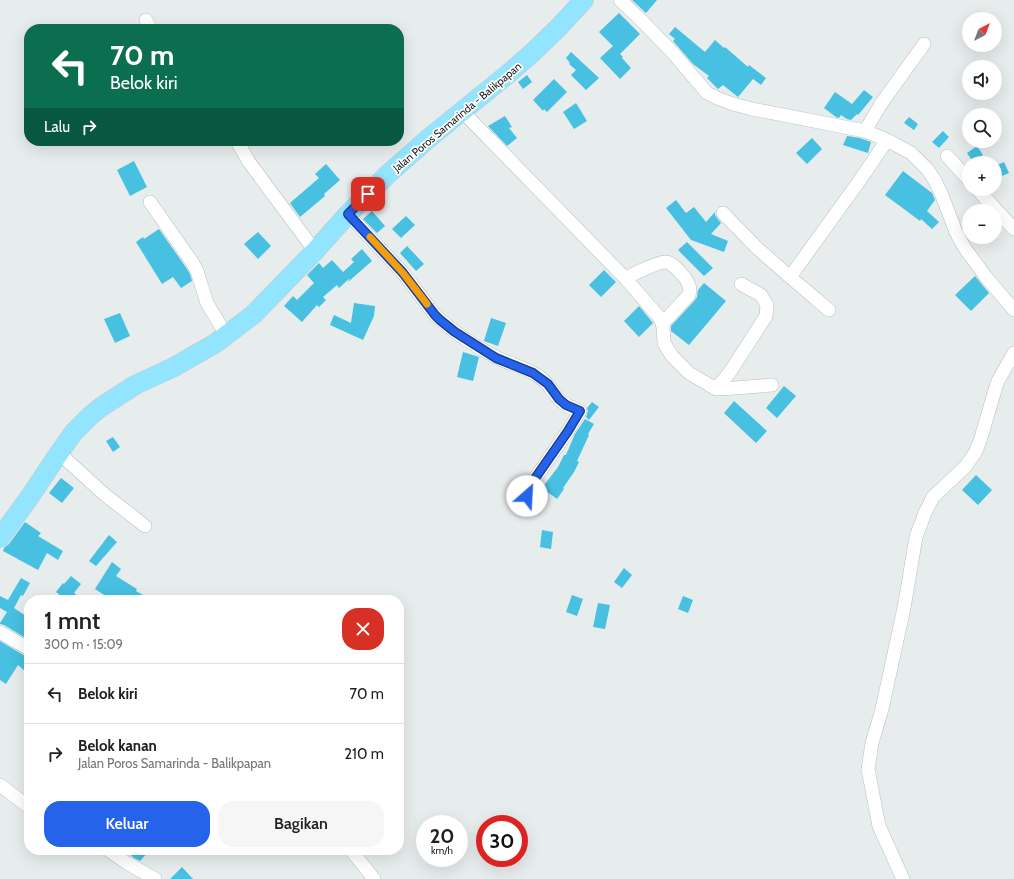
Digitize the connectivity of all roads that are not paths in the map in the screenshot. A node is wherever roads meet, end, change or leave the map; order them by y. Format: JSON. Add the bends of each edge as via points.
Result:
{"nodes":[{"id":1,"x":584,"y":0,"type":"edge"},
{"id":2,"x":620,"y":0,"type":"edge"},
{"id":3,"x":924,"y":44,"type":"dead end"},
{"id":4,"x":462,"y":111,"type":"junction"},
{"id":5,"x":865,"y":131,"type":"junction"},
{"id":6,"x":888,"y":140,"type":"junction"},
{"id":7,"x":240,"y":146,"type":"edge"},
{"id":8,"x":947,"y":156,"type":"dead end"},
{"id":9,"x":962,"y":172,"type":"edge"},
{"id":10,"x":983,"y":196,"type":"edge"},
{"id":11,"x":150,"y":202,"type":"dead end"},
{"id":12,"x":348,"y":214,"type":"junction"},
{"id":13,"x":723,"y":214,"type":"dead end"},
{"id":14,"x":1014,"y":229,"type":"edge"},
{"id":15,"x":315,"y":251,"type":"junction"},
{"id":16,"x":790,"y":277,"type":"junction"},
{"id":17,"x":625,"y":278,"type":"junction"},
{"id":18,"x":741,"y":284,"type":"dead end"},
{"id":19,"x":829,"y":310,"type":"dead end"},
{"id":20,"x":1014,"y":310,"type":"edge"},
{"id":21,"x":662,"y":324,"type":"junction"},
{"id":22,"x":226,"y":335,"type":"junction"},
{"id":23,"x":1014,"y":353,"type":"edge"},
{"id":24,"x":772,"y":385,"type":"dead end"},
{"id":25,"x":716,"y":389,"type":"junction"},
{"id":26,"x":59,"y":453,"type":"junction"},
{"id":27,"x":527,"y":496,"type":"dead end"},
{"id":28,"x":145,"y":526,"type":"dead end"},
{"id":29,"x":0,"y":537,"type":"edge"},
{"id":30,"x":0,"y":632,"type":"edge"},
{"id":31,"x":24,"y":645,"type":"edge"},
{"id":32,"x":0,"y":785,"type":"edge"},
{"id":33,"x":24,"y":801,"type":"edge"},
{"id":34,"x":116,"y":855,"type":"edge"},
{"id":35,"x":354,"y":855,"type":"edge"},
{"id":36,"x":156,"y":879,"type":"edge"},
{"id":37,"x":374,"y":879,"type":"edge"},
{"id":38,"x":903,"y":879,"type":"edge"}],
"edges":[{"from":1,"to":4,"type":"highway","name":"Jalan Poros Samarinda - Balikpapan","via":[[532,53]]},
{"from":2,"to":5,"type":"street","via":[[674,54],[707,93],[752,109]]},
{"from":3,"to":5,"type":"street"},
{"from":4,"to":12,"type":"highway","name":"Jalan Poros Samarinda - Balikpapan","via":[[387,175]]},
{"from":4,"to":17,"type":"street"},
{"from":5,"to":6,"type":"street"},
{"from":6,"to":16,"type":"street"},
{"from":6,"to":20,"type":"street","via":[[911,153],[928,170],[941,193],[964,247]]},
{"from":7,"to":15,"type":"street"},
{"from":8,"to":9,"type":"street"},
{"from":10,"to":14,"type":"street"},
{"from":11,"to":22,"type":"street","via":[[192,262],[207,302]]},
{"from":12,"to":15,"type":"highway","name":"Jalan Poros Samarinda - Balikpapan"},
{"from":12,"to":27,"type":"street","via":[[403,273],[440,320],[496,358],[539,376],[566,405],[580,411],[536,477]]},
{"from":13,"to":16,"type":"street"},
{"from":15,"to":22,"type":"highway","name":"Jalan Poros Samarinda - Balikpapan","via":[[254,314]]},
{"from":16,"to":19,"type":"street"},
{"from":17,"to":21,"type":"street","via":[[660,318]]},
{"from":17,"to":21,"type":"street","via":[[664,262],[671,264],[680,272],[691,290]]},
{"from":18,"to":25,"type":"street","via":[[761,295],[767,305],[766,316]]},
{"from":21,"to":25,"type":"street","via":[[664,343],[672,356],[689,373]]},
{"from":22,"to":26,"type":"highway","name":"Jalan Poros Samarinda - Balikpapan","via":[[101,407],[74,432]]},
{"from":23,"to":38,"type":"street","via":[[995,390],[975,453],[965,467],[933,497],[920,525],[882,709],[872,742],[868,769],[879,826]]},
{"from":24,"to":25,"type":"street"},
{"from":26,"to":28,"type":"street","via":[[104,494]]},
{"from":26,"to":29,"type":"highway","name":"Jalan Poros Samarinda - Balikpapan"},
{"from":30,"to":31,"type":"street"},
{"from":32,"to":33,"type":"street"},
{"from":34,"to":36,"type":"street"},
{"from":35,"to":37,"type":"street"}]}
